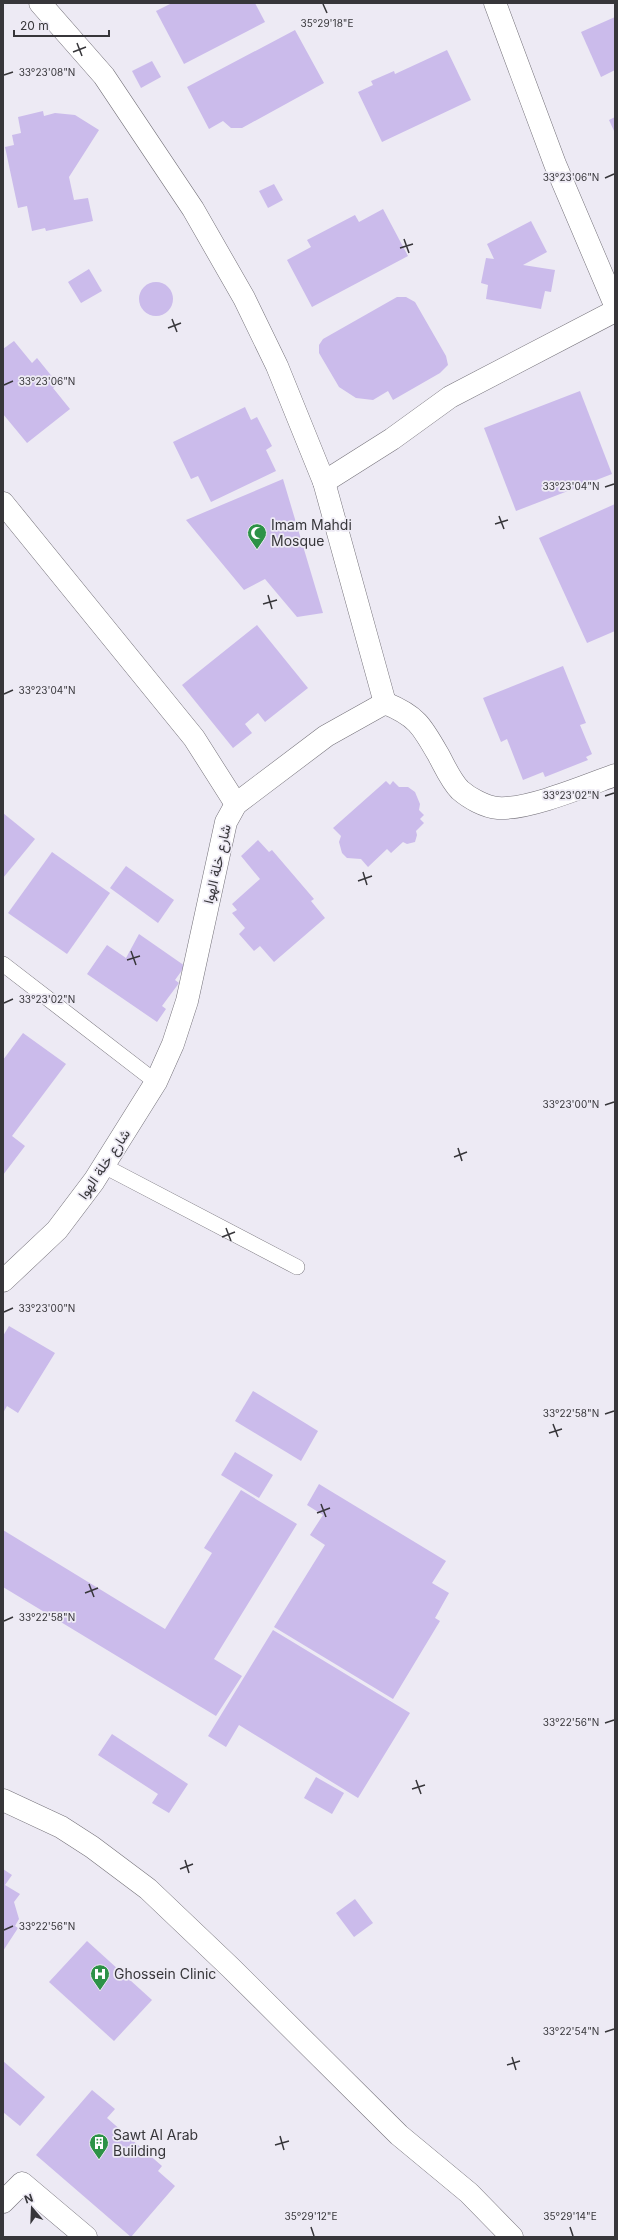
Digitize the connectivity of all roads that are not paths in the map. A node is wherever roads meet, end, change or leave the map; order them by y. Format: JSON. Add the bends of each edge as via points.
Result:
{"nodes":[{"id":1,"x":40,"y":3,"type":"edge"},
{"id":2,"x":495,"y":3,"type":"edge"},
{"id":3,"x":615,"y":306,"type":"edge"},
{"id":4,"x":615,"y":311,"type":"edge"},
{"id":5,"x":324,"y":482,"type":"junction"},
{"id":6,"x":3,"y":503,"type":"edge"},
{"id":7,"x":385,"y":703,"type":"junction"},
{"id":8,"x":615,"y":776,"type":"edge"},
{"id":9,"x":236,"y":804,"type":"junction"},
{"id":10,"x":3,"y":964,"type":"edge"},
{"id":11,"x":156,"y":1082,"type":"junction"},
{"id":12,"x":104,"y":1166,"type":"junction"},
{"id":13,"x":297,"y":1267,"type":"dead end"},
{"id":14,"x":3,"y":1281,"type":"edge"},
{"id":15,"x":3,"y":1800,"type":"edge"},
{"id":16,"x":3,"y":2202,"type":"edge"},
{"id":17,"x":86,"y":2237,"type":"edge"},
{"id":18,"x":512,"y":2237,"type":"edge"}],
"edges":[{"from":1,"to":5,"type":"street","via":[[104,76],[193,209],[248,305],[277,366]]},
{"from":2,"to":3,"type":"street","via":[[555,164]]},
{"from":4,"to":5,"type":"street","via":[[450,397],[392,439]]},
{"from":5,"to":7,"type":"street"},
{"from":6,"to":9,"type":"street","via":[[194,738]]},
{"from":7,"to":8,"type":"street","via":[[415,718],[454,784],[482,804],[498,808],[521,805]]},
{"from":7,"to":9,"type":"street","name":"شارع خلة الهوا","via":[[326,736]]},
{"from":9,"to":11,"type":"street","name":"شارع خلة الهوا","via":[[226,822],[187,1001],[173,1044]]},
{"from":10,"to":11,"type":"lane"},
{"from":11,"to":12,"type":"street","name":"شارع خلة الهوا"},
{"from":12,"to":13,"type":"lane"},
{"from":12,"to":14,"type":"street","name":"شارع خلة الهوا","via":[[57,1230]]},
{"from":15,"to":18,"type":"street","via":[[61,1827],[154,1894],[399,2135],[469,2193]]},
{"from":16,"to":17,"type":"street","via":[[22,2183]]}]}
